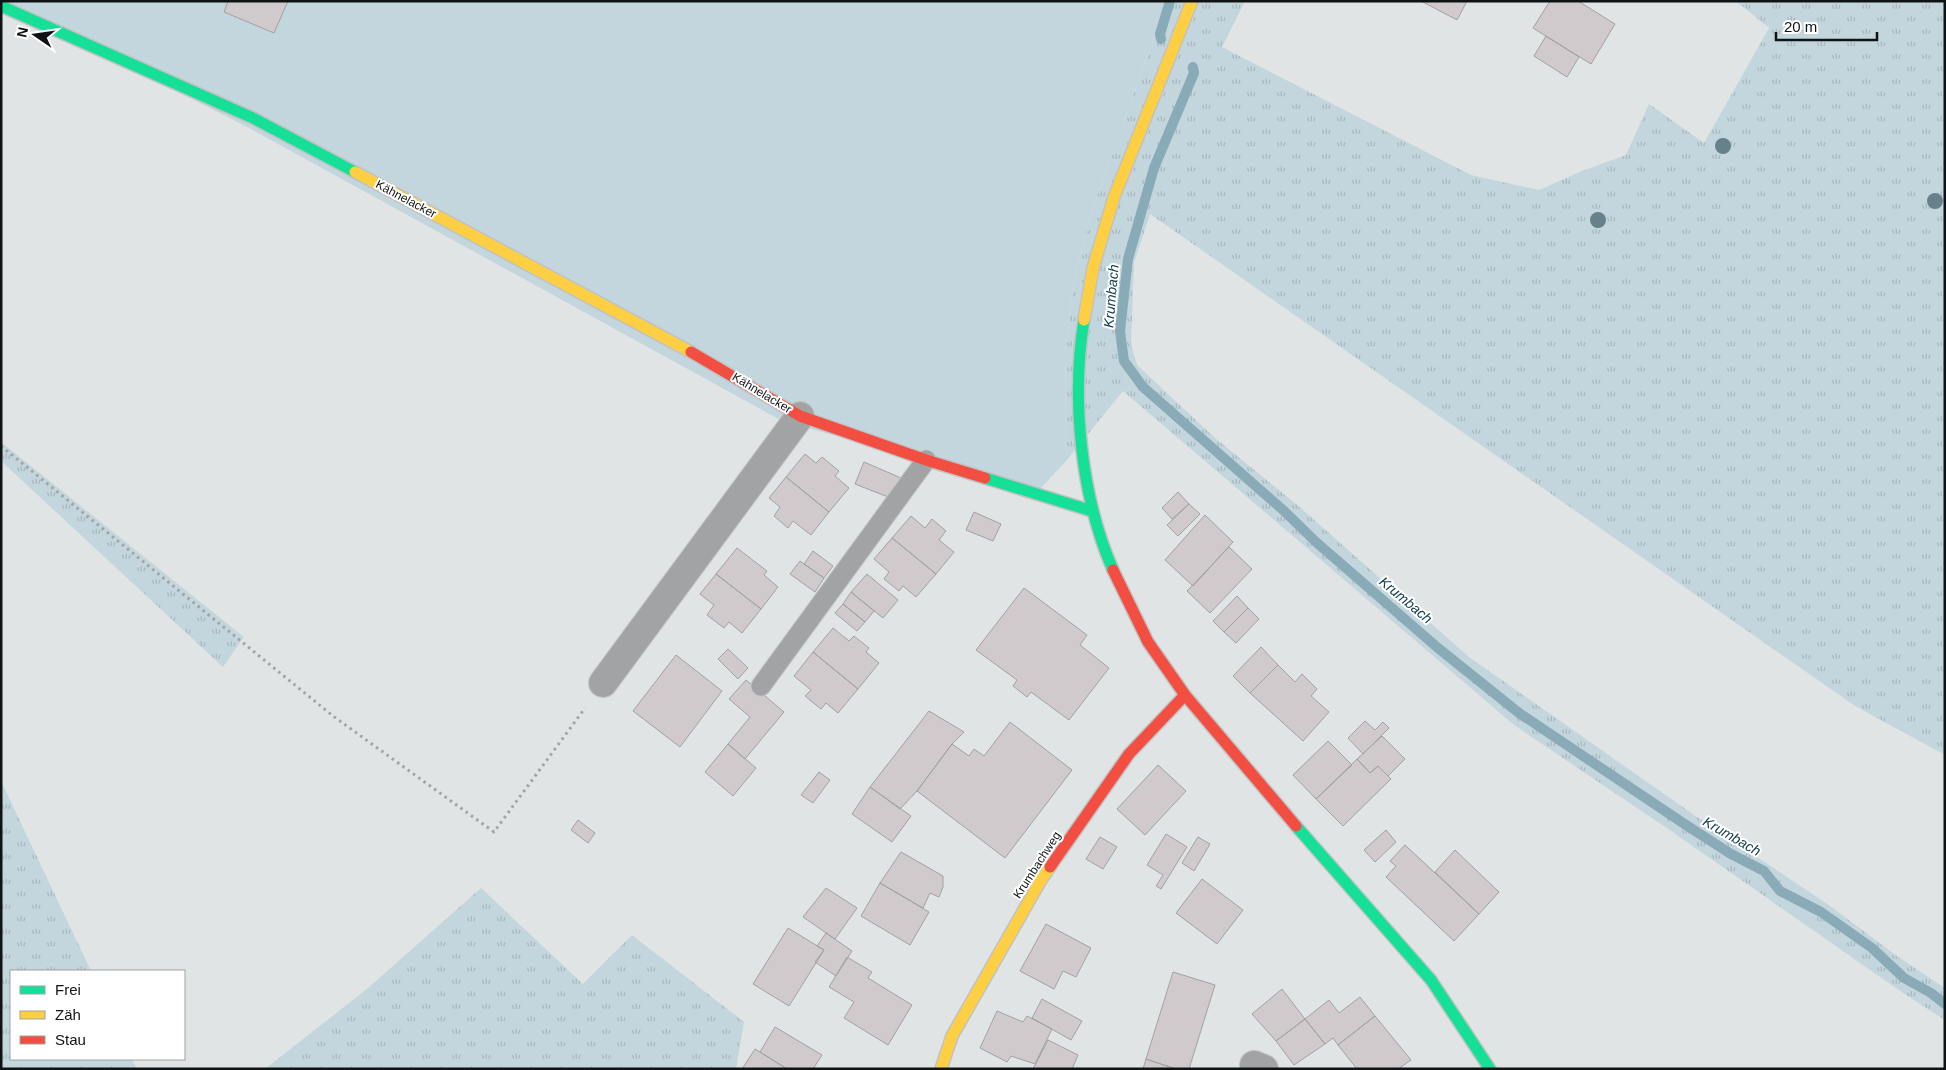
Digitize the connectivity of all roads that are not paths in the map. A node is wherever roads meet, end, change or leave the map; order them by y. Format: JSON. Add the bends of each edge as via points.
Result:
{"nodes":[{"id":1,"x":1192,"y":1,"type":"edge"},
{"id":2,"x":1,"y":6,"type":"edge"},
{"id":3,"x":800,"y":416,"type":"junction"},
{"id":4,"x":926,"y":460,"type":"junction"},
{"id":5,"x":1092,"y":511,"type":"junction"},
{"id":6,"x":603,"y":683,"type":"road end"},
{"id":7,"x":761,"y":686,"type":"dead end"},
{"id":8,"x":1185,"y":695,"type":"junction"},
{"id":9,"x":942,"y":1069,"type":"edge"},
{"id":10,"x":1490,"y":1069,"type":"edge"}],
"edges":[{"from":1,"to":5,"type":"street","via":[[1114,197],[1093,268],[1082,335],[1078,396]]},
{"from":2,"to":3,"type":"street","name":"Kähnelacker","via":[[253,118],[703,358]]},
{"from":3,"to":4,"type":"street","name":"Kähnelacker"},
{"from":3,"to":6,"type":"street","name":"Kähnelacker"},
{"from":4,"to":5,"type":"street","name":"Kähnelacker"},
{"from":4,"to":7,"type":"lane"},
{"from":5,"to":8,"type":"street","via":[[1104,550],[1130,607],[1148,642]]},
{"from":8,"to":9,"type":"street","name":"Krumbachweg","via":[[1129,754],[1041,880],[952,1036]]},
{"from":8,"to":10,"type":"street","via":[[1431,980]]}]}
